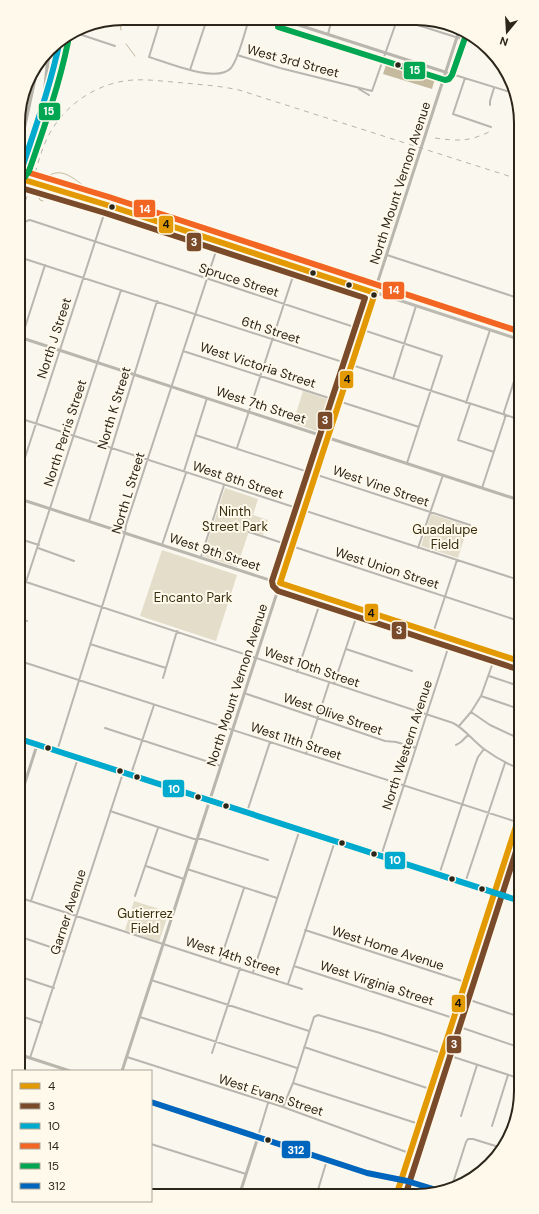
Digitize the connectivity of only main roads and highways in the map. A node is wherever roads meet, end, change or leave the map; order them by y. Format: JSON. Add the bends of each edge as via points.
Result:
{"nodes":[{"id":1,"x":58,"y":49,"type":"edge"},
{"id":2,"x":48,"y":59,"type":"edge"},
{"id":3,"x":34,"y":81,"type":"edge"},
{"id":4,"x":25,"y":124,"type":"edge"},
{"id":5,"x":25,"y":159,"type":"edge"},
{"id":6,"x":25,"y":173,"type":"edge"},
{"id":7,"x":25,"y":181,"type":"edge"},
{"id":8,"x":514,"y":338,"type":"edge"},
{"id":9,"x":25,"y":740,"type":"edge"},
{"id":10,"x":514,"y":899,"type":"edge"}],
"edges":[{"from":1,"to":5,"type":"highway","via":[[51,80]]},
{"from":2,"to":6,"type":"highway","via":[[40,122]]},
{"from":3,"to":4,"type":"highway"},
{"from":7,"to":8,"type":"main road"},
{"from":9,"to":10,"type":"main road"}]}
